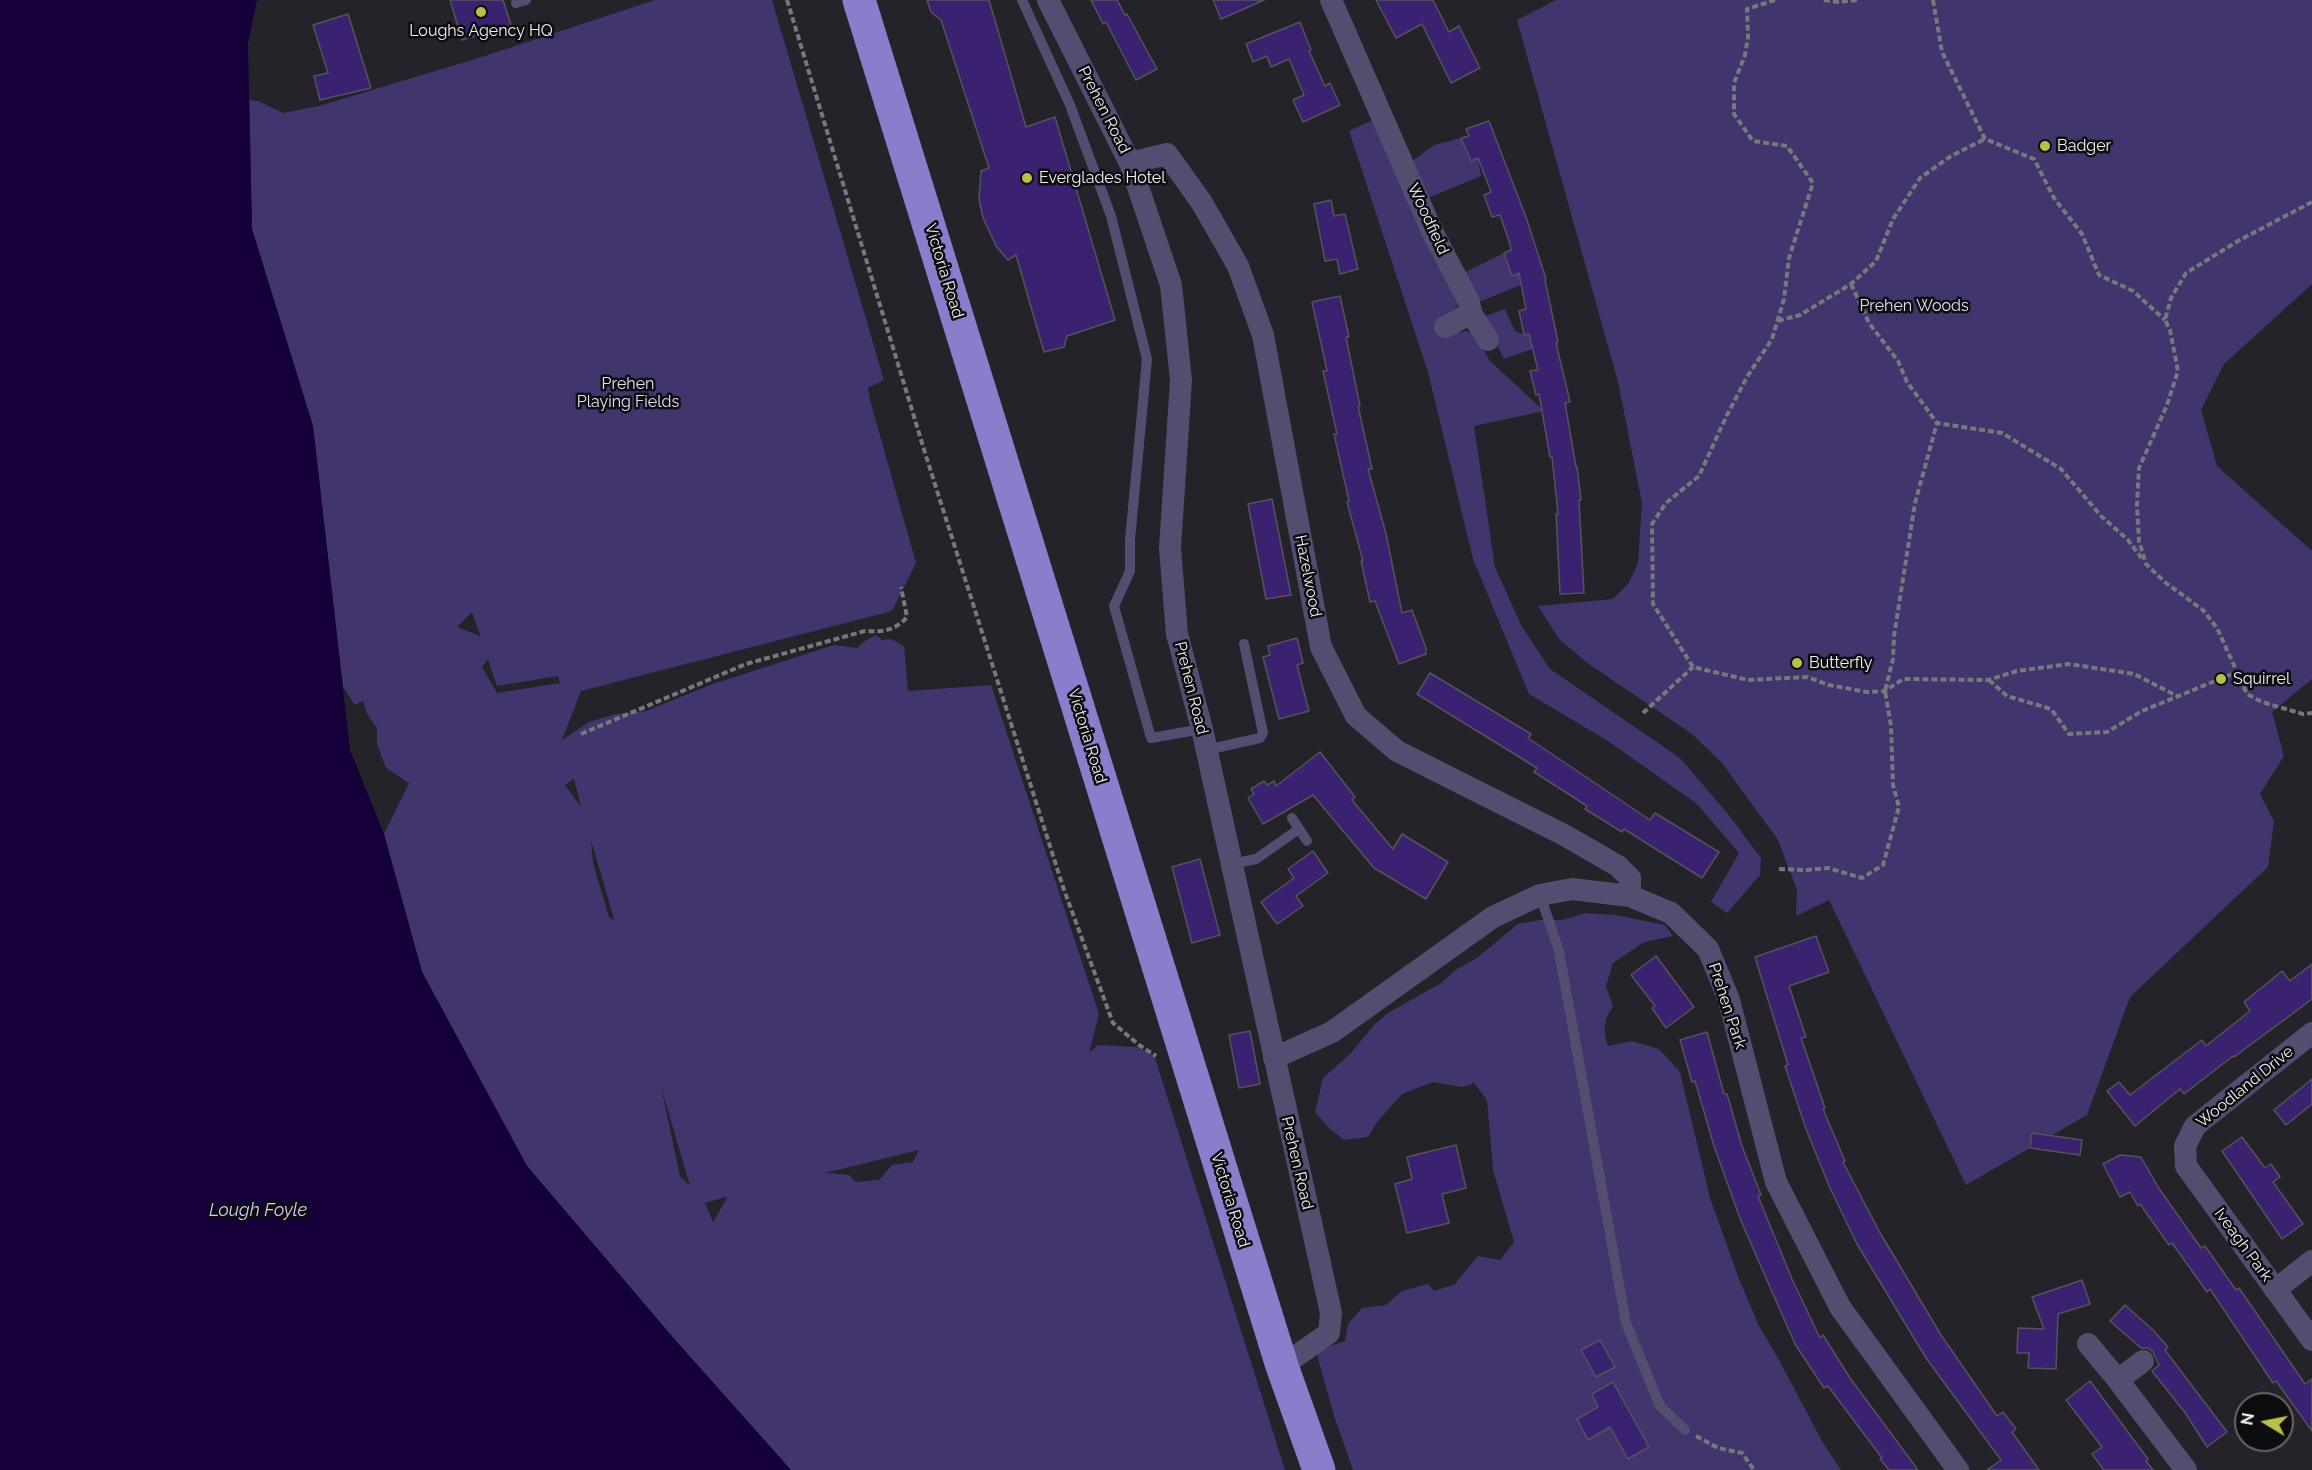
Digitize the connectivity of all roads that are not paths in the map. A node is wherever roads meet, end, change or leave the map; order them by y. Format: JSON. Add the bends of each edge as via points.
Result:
{"nodes":[{"id":1,"x":859,"y":0,"type":"edge"},
{"id":2,"x":1022,"y":0,"type":"edge"},
{"id":3,"x":1048,"y":0,"type":"edge"},
{"id":4,"x":1331,"y":0,"type":"edge"},
{"id":5,"x":1131,"y":163,"type":"junction"},
{"id":6,"x":1471,"y":314,"type":"junction"},
{"id":7,"x":1445,"y":327,"type":"dead end"},
{"id":8,"x":1488,"y":340,"type":"dead end"},
{"id":9,"x":1244,"y":644,"type":"dead end"},
{"id":10,"x":1204,"y":740,"type":"junction"},
{"id":11,"x":1292,"y":818,"type":"dead end"},
{"id":12,"x":1299,"y":829,"type":"junction"},
{"id":13,"x":1308,"y":841,"type":"dead end"},
{"id":14,"x":1232,"y":864,"type":"junction"},
{"id":15,"x":1540,"y":895,"type":"junction"},
{"id":16,"x":1630,"y":896,"type":"junction"},
{"id":17,"x":2312,"y":1033,"type":"edge"},
{"id":18,"x":1274,"y":1058,"type":"junction"},
{"id":19,"x":2185,"y":1146,"type":"joint"},
{"id":20,"x":2312,"y":1261,"type":"edge"},
{"id":21,"x":2275,"y":1290,"type":"junction"},
{"id":22,"x":2312,"y":1340,"type":"edge"},
{"id":23,"x":2088,"y":1344,"type":"dead end"},
{"id":24,"x":2143,"y":1361,"type":"dead end"},
{"id":25,"x":1282,"y":1366,"type":"junction"},
{"id":26,"x":2118,"y":1380,"type":"junction"},
{"id":27,"x":1685,"y":1430,"type":"road end"},
{"id":28,"x":1319,"y":1470,"type":"edge"},
{"id":29,"x":1958,"y":1470,"type":"edge"},
{"id":30,"x":2186,"y":1470,"type":"edge"}],
"edges":[{"from":1,"to":25,"type":"highway","name":"Victoria Road"},
{"from":2,"to":10,"type":"lane","via":[[1070,105],[1111,216],[1147,359],[1130,571],[1114,606],[1151,738]]},
{"from":3,"to":5,"type":"street","name":"Prehen Road"},
{"from":4,"to":6,"type":"street","name":"Woodfield","via":[[1432,231],[1469,302]]},
{"from":5,"to":10,"type":"street","name":"Prehen Road","via":[[1171,285],[1181,380],[1170,548],[1178,634]]},
{"from":5,"to":16,"type":"street","name":"Hazelwood","via":[[1167,154],[1202,203],[1238,266],[1263,335],[1321,647],[1356,716],[1397,751],[1618,866],[1630,878]]},
{"from":6,"to":7,"type":"street"},
{"from":6,"to":8,"type":"street","name":"Woodfield"},
{"from":9,"to":10,"type":"lane","via":[[1263,733],[1260,738]]},
{"from":10,"to":14,"type":"street","name":"Prehen Road"},
{"from":11,"to":12,"type":"lane"},
{"from":12,"to":13,"type":"lane"},
{"from":12,"to":14,"type":"lane","via":[[1256,859]]},
{"from":14,"to":18,"type":"street","name":"Prehen Road"},
{"from":15,"to":16,"type":"street","name":"Prehen Park","via":[[1572,889]]},
{"from":15,"to":18,"type":"street","name":"Prehen Park","via":[[1492,917],[1332,1032]]},
{"from":15,"to":27,"type":"lane","via":[[1559,951],[1626,1323],[1660,1406]]},
{"from":16,"to":29,"type":"street","name":"Prehen Park","via":[[1671,913],[1708,949],[1728,1000],[1776,1182],[1840,1307]]},
{"from":17,"to":19,"type":"street","name":"Woodland Drive","via":[[2196,1126]]},
{"from":18,"to":25,"type":"street","name":"Prehen Road","via":[[1331,1313],[1329,1333]]},
{"from":19,"to":21,"type":"street","name":"Iveagh Park","via":[[2186,1166]]},
{"from":20,"to":21,"type":"street"},
{"from":21,"to":22,"type":"street","name":"Iveagh Park"},
{"from":23,"to":26,"type":"street"},
{"from":24,"to":26,"type":"street"},
{"from":25,"to":28,"type":"highway","name":"Victoria Road"},
{"from":26,"to":30,"type":"street"}]}
